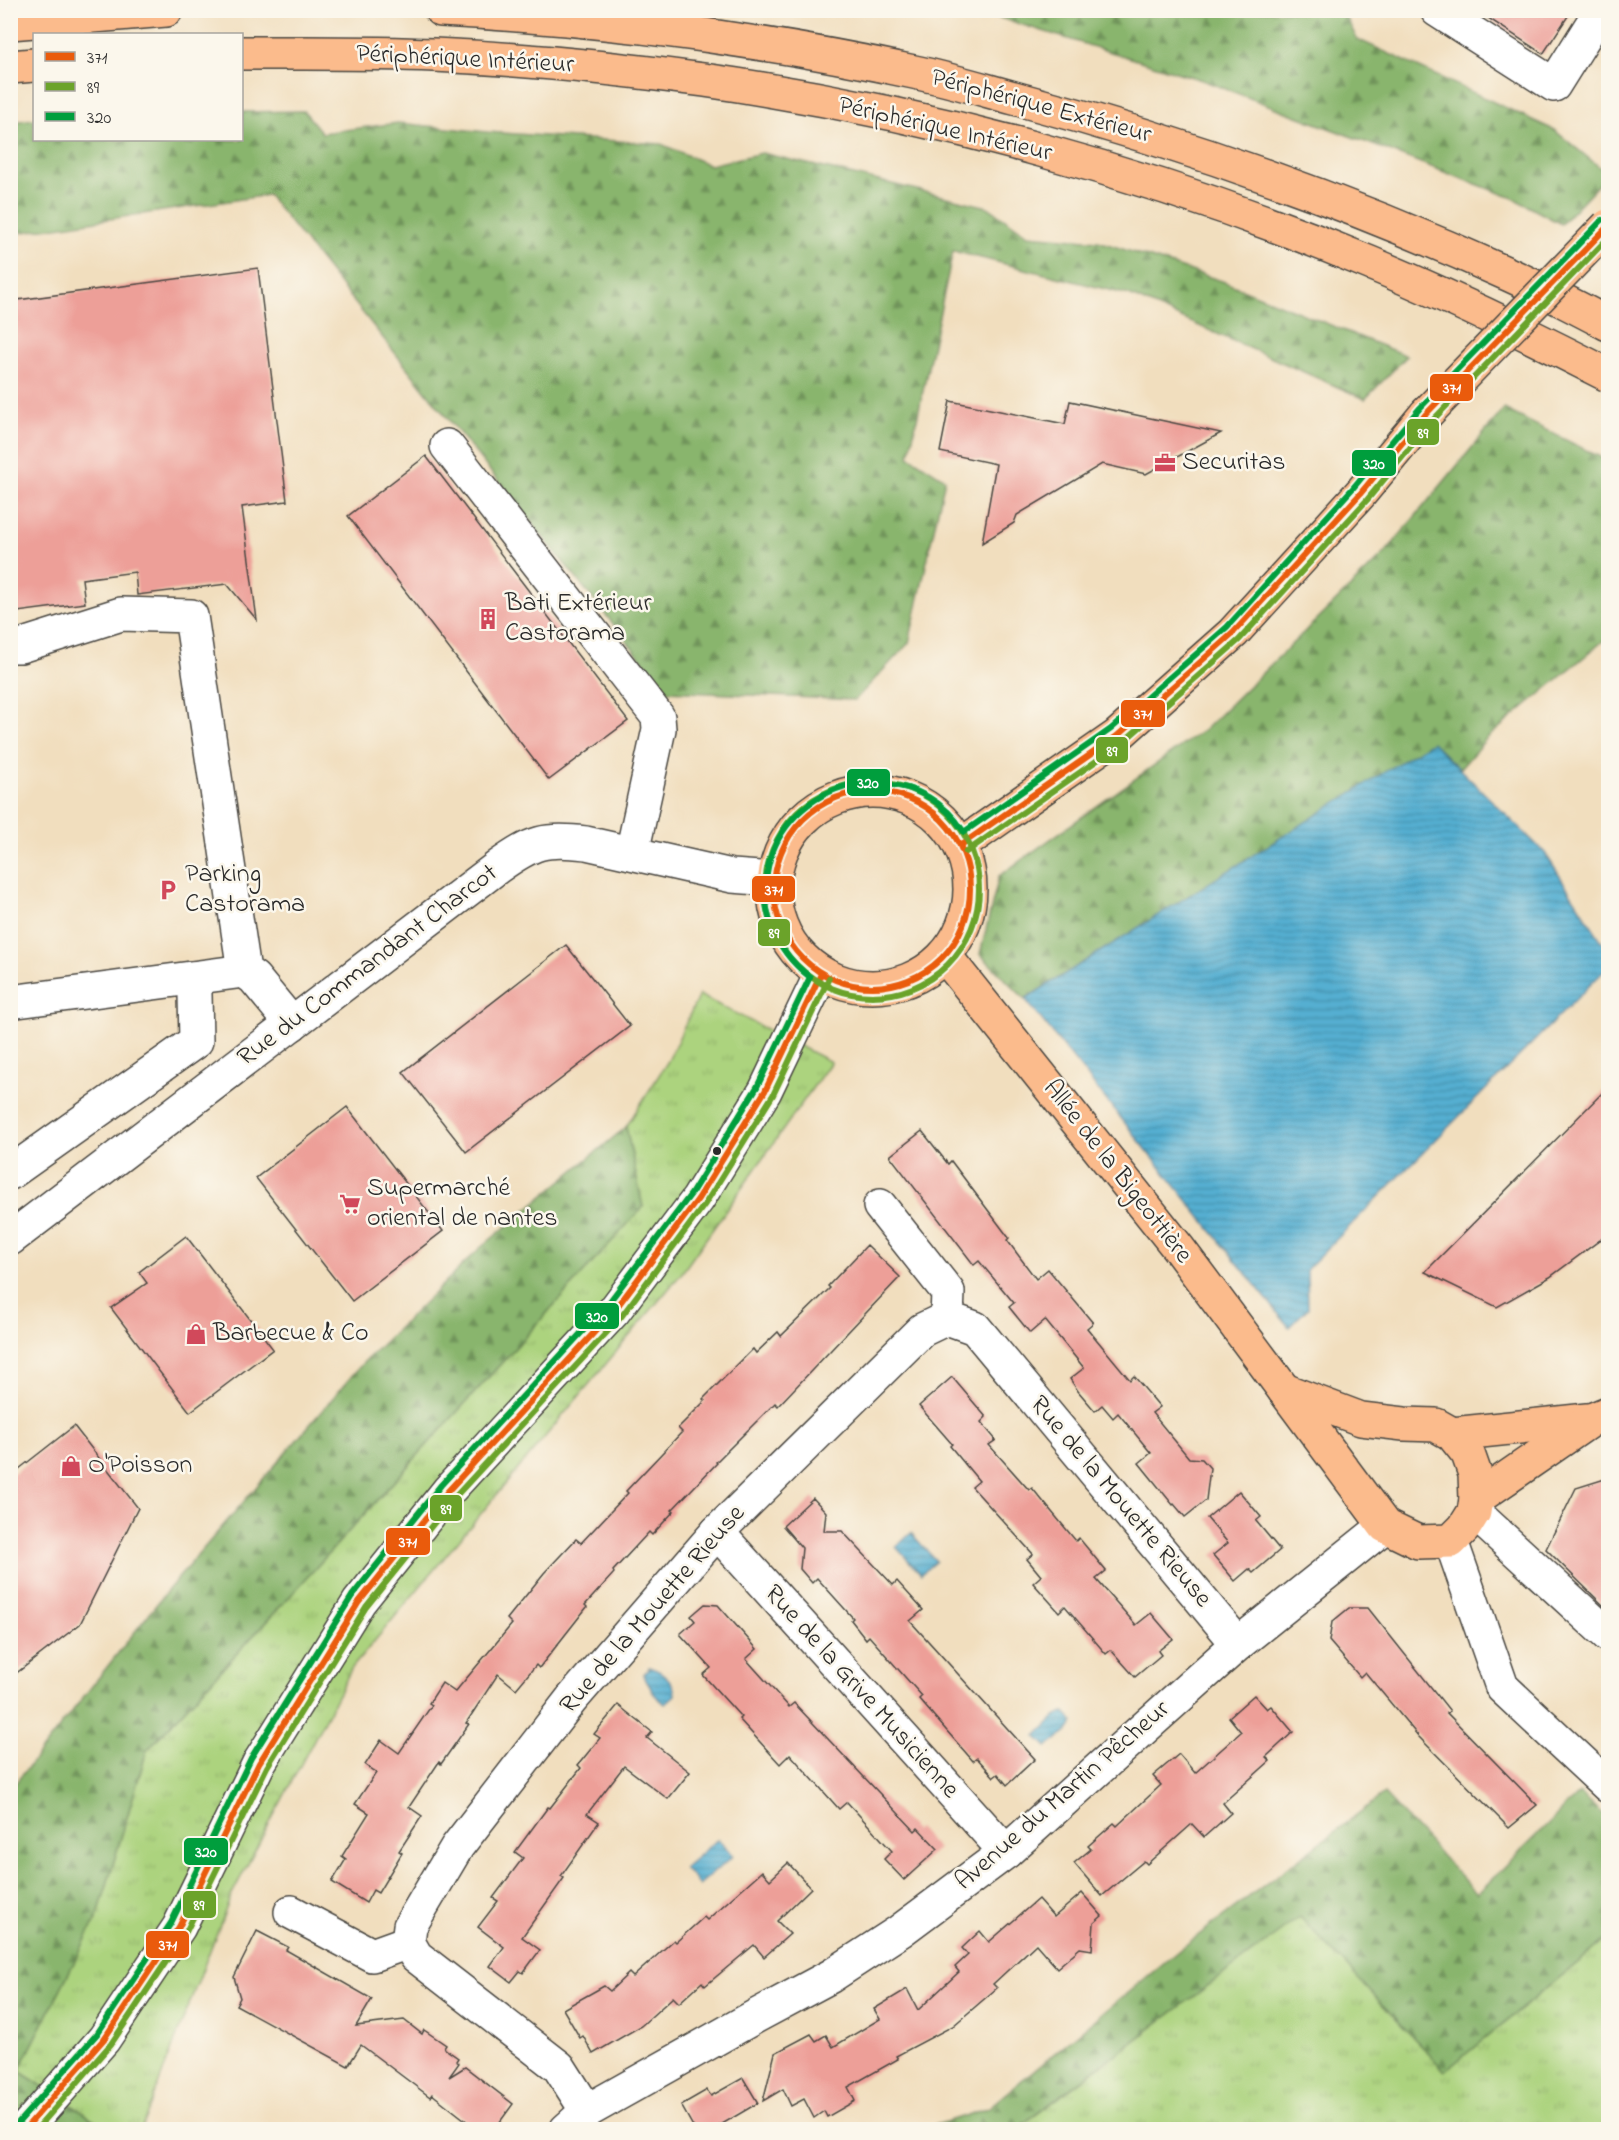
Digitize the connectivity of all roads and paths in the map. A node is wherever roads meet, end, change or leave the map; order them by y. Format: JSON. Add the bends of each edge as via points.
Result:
{"nodes":[{"id":1,"x":166,"y":10,"type":"edge"},
{"id":2,"x":441,"y":10,"type":"edge"},
{"id":3,"x":1437,"y":10,"type":"edge"},
{"id":4,"x":1601,"y":10,"type":"edge"},
{"id":5,"x":10,"y":23,"type":"edge"},
{"id":6,"x":243,"y":53,"type":"edge"},
{"id":7,"x":33,"y":65,"type":"edge"},
{"id":8,"x":10,"y":67,"type":"edge"},
{"id":9,"x":1608,"y":226,"type":"edge"},
{"id":10,"x":1608,"y":324,"type":"edge"},
{"id":11,"x":1608,"y":375,"type":"edge"},
{"id":12,"x":447,"y":446,"type":"dead end"},
{"id":13,"x":10,"y":646,"type":"edge"},
{"id":14,"x":961,"y":845,"type":"junction"},
{"id":15,"x":632,"y":853,"type":"junction"},
{"id":16,"x":773,"y":879,"type":"junction"},
{"id":17,"x":945,"y":956,"type":"junction"},
{"id":18,"x":244,"y":971,"type":"junction"},
{"id":19,"x":821,"y":974,"type":"junction"},
{"id":20,"x":192,"y":978,"type":"junction"},
{"id":21,"x":10,"y":1002,"type":"edge"},
{"id":22,"x":292,"y":1024,"type":"junction"},
{"id":23,"x":10,"y":1173,"type":"edge"},
{"id":24,"x":880,"y":1206,"type":"dead end"},
{"id":25,"x":10,"y":1239,"type":"edge"},
{"id":26,"x":947,"y":1318,"type":"junction"},
{"id":27,"x":1284,"y":1390,"type":"junction"},
{"id":28,"x":1600,"y":1416,"type":"edge"},
{"id":29,"x":1452,"y":1434,"type":"junction"},
{"id":30,"x":1475,"y":1505,"type":"junction"},
{"id":31,"x":1385,"y":1526,"type":"junction"},
{"id":32,"x":717,"y":1532,"type":"junction"},
{"id":33,"x":1451,"y":1541,"type":"junction"},
{"id":34,"x":1608,"y":1635,"type":"edge"},
{"id":35,"x":1238,"y":1644,"type":"junction"},
{"id":36,"x":1608,"y":1786,"type":"edge"},
{"id":37,"x":1006,"y":1852,"type":"junction"},
{"id":38,"x":291,"y":1912,"type":"dead end"},
{"id":39,"x":408,"y":1942,"type":"junction"},
{"id":40,"x":577,"y":2120,"type":"edge"},
{"id":41,"x":24,"y":2130,"type":"edge"}],
"edges":[{"from":1,"to":5,"type":"main road"},
{"from":2,"to":10,"type":"main road","name":"Périphérique Extérieur","via":[[610,25],[794,48],[917,73],[1105,122],[1257,172],[1386,221],[1512,276]]},
{"from":3,"to":4,"type":"street","via":[[1554,85]]},
{"from":6,"to":11,"type":"main road","name":"Périphérique Intérieur","via":[[436,55],[620,70],[786,94],[983,136],[1162,186],[1304,237],[1466,305]]},
{"from":7,"to":8,"type":"main road"},
{"from":9,"to":14,"type":"main road","bridge":true,"via":[[1426,414],[1360,494],[1224,642],[1117,736]]},
{"from":12,"to":15,"type":"street","via":[[658,717],[659,729]]},
{"from":13,"to":18,"type":"street","via":[[121,614],[191,616]]},
{"from":14,"to":16,"type":"main road","via":[[940,816],[909,796],[873,789],[837,796],[806,815],[783,843]]},
{"from":14,"to":17,"type":"main road","via":[[970,874],[970,903],[962,932]]},
{"from":15,"to":16,"type":"street","name":"Rue du Commandant Charcot","via":[[732,876]]},
{"from":15,"to":22,"type":"street","name":"Rue du Commandant Charcot","via":[[564,840],[535,844],[499,866]]},
{"from":16,"to":19,"type":"main road","via":[[775,907],[784,933],[799,956]]},
{"from":17,"to":19,"type":"main road","via":[[918,977],[886,987],[853,986]]},
{"from":17,"to":27,"type":"main road","name":"Allée de la Bigeottière","via":[[1179,1249]]},
{"from":18,"to":20,"type":"street"},
{"from":18,"to":22,"type":"street"},
{"from":19,"to":41,"type":"street","via":[[765,1092],[698,1199],[614,1311],[448,1491],[360,1602],[259,1763],[179,1927],[104,2039]]},
{"from":20,"to":21,"type":"street"},
{"from":20,"to":23,"type":"street","via":[[196,1041]]},
{"from":22,"to":25,"type":"street","name":"Rue du Commandant Charcot"},
{"from":24,"to":26,"type":"street","via":[[948,1292]]},
{"from":26,"to":32,"type":"street","name":"Rue de la Mouette Rieuse","via":[[922,1330]]},
{"from":26,"to":35,"type":"street","name":"Rue de la Mouette Rieuse","via":[[975,1328]]},
{"from":27,"to":29,"type":"main road","via":[[1361,1419],[1436,1425]]},
{"from":27,"to":31,"type":"main road","name":"Allée de la Bigeottière"},
{"from":28,"to":29,"type":"main road"},
{"from":28,"to":30,"type":"main road"},
{"from":29,"to":30,"type":"main road","via":[[1468,1454],[1475,1474]]},
{"from":30,"to":33,"type":"main road","via":[[1464,1528]]},
{"from":30,"to":34,"type":"street"},
{"from":31,"to":33,"type":"main road","via":[[1418,1542]]},
{"from":31,"to":35,"type":"street","name":"Avenue du Martin Pêcheur"},
{"from":32,"to":37,"type":"street","name":"Rue de la Grive Musicienne"},
{"from":32,"to":39,"type":"street","name":"Rue de la Mouette Rieuse","via":[[571,1700],[457,1848],[410,1926]]},
{"from":33,"to":36,"type":"street","via":[[1502,1687]]},
{"from":35,"to":37,"type":"street","name":"Avenue du Martin Pêcheur"},
{"from":37,"to":40,"type":"street","name":"Avenue du Martin Pêcheur","via":[[831,1976]]},
{"from":38,"to":39,"type":"street","via":[[372,1955]]},
{"from":39,"to":40,"type":"street","via":[[416,1956],[559,2067]]}]}
